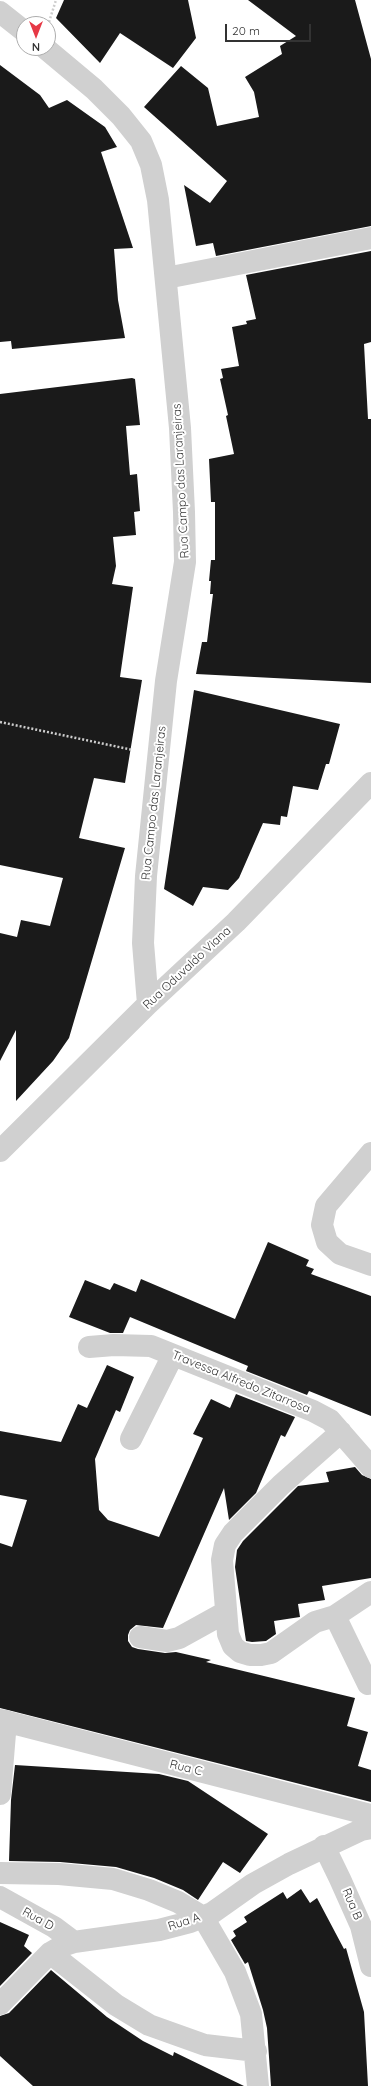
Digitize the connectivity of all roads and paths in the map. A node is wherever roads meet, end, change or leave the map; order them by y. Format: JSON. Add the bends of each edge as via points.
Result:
{"nodes":[{"id":1,"x":56,"y":0,"type":"edge"},
{"id":2,"x":0,"y":12,"type":"edge"},
{"id":3,"x":51,"y":16,"type":"edge"},
{"id":4,"x":16,"y":25,"type":"edge"},
{"id":5,"x":54,"y":56,"type":"edge"},
{"id":6,"x":371,"y":238,"type":"edge"},
{"id":7,"x":166,"y":278,"type":"junction"},
{"id":8,"x":0,"y":722,"type":"edge"},
{"id":9,"x":159,"y":756,"type":"junction"},
{"id":10,"x":371,"y":783,"type":"edge"},
{"id":11,"x":148,"y":1004,"type":"junction"},
{"id":12,"x":0,"y":1152,"type":"edge"},
{"id":13,"x":371,"y":1153,"type":"edge"},
{"id":14,"x":371,"y":1265,"type":"edge"},
{"id":15,"x":90,"y":1347,"type":"dead end"},
{"id":16,"x":173,"y":1355,"type":"junction"},
{"id":17,"x":341,"y":1432,"type":"junction"},
{"id":18,"x":132,"y":1439,"type":"dead end"},
{"id":19,"x":371,"y":1468,"type":"edge"},
{"id":20,"x":371,"y":1592,"type":"edge"},
{"id":21,"x":226,"y":1612,"type":"junction"},
{"id":22,"x":335,"y":1616,"type":"junction"},
{"id":23,"x":140,"y":1637,"type":"dead end"},
{"id":24,"x":368,"y":1684,"type":"dead end"},
{"id":25,"x":3,"y":1721,"type":"edge"},
{"id":26,"x":0,"y":1794,"type":"edge"},
{"id":27,"x":371,"y":1815,"type":"edge"},
{"id":28,"x":371,"y":1828,"type":"edge"},
{"id":29,"x":324,"y":1846,"type":"junction"},
{"id":30,"x":0,"y":1873,"type":"edge"},
{"id":31,"x":0,"y":1898,"type":"edge"},
{"id":32,"x":203,"y":1917,"type":"junction"},
{"id":33,"x":74,"y":1942,"type":"junction"},
{"id":34,"x":50,"y":1953,"type":"junction"},
{"id":35,"x":371,"y":1966,"type":"edge"},
{"id":36,"x":0,"y":2004,"type":"edge"},
{"id":37,"x":256,"y":2051,"type":"junction"},
{"id":38,"x":258,"y":2086,"type":"edge"}],
"edges":[{"from":1,"to":3,"type":"path"},
{"from":2,"to":4,"type":"street"},
{"from":5,"to":7,"type":"street","name":"Rua Campo das Laranjeiras","via":[[99,94],[141,141],[151,165],[158,200]]},
{"from":6,"to":7,"type":"street"},
{"from":7,"to":9,"type":"street","name":"Rua Campo das Laranjeiras","via":[[180,428],[185,562],[166,681]]},
{"from":8,"to":9,"type":"path"},
{"from":9,"to":11,"type":"street","name":"Rua Campo das Laranjeiras","via":[[146,876],[143,943]]},
{"from":10,"to":11,"type":"street","name":"Rua Oduvaldo Viana","via":[[236,922]]},
{"from":11,"to":12,"type":"street","name":"Rua Oduvaldo Viana"},
{"from":13,"to":14,"type":"street","via":[[326,1206],[322,1225],[327,1242],[340,1254]]},
{"from":15,"to":16,"type":"street","name":"Travessa Alfredo Zitarrosa","via":[[151,1346]]},
{"from":16,"to":17,"type":"street","name":"Travessa Alfredo Zitarrosa","via":[[313,1411],[330,1420]]},
{"from":16,"to":18,"type":"street"},
{"from":17,"to":19,"type":"street","name":"Travessa Alfredo Zitarrosa"},
{"from":17,"to":21,"type":"street","via":[[281,1485],[233,1533],[225,1545],[222,1560]]},
{"from":20,"to":22,"type":"street"},
{"from":21,"to":22,"type":"street","via":[[228,1634],[233,1646],[240,1652],[250,1655],[271,1652],[315,1622]]},
{"from":21,"to":23,"type":"street","via":[[179,1638],[167,1640]]},
{"from":22,"to":24,"type":"street"},
{"from":25,"to":26,"type":"street"},
{"from":25,"to":27,"type":"street","name":"Rua C"},
{"from":28,"to":29,"type":"street","name":"Rua A"},
{"from":29,"to":32,"type":"street","name":"Rua A","via":[[259,1881]]},
{"from":29,"to":35,"type":"street","name":"Rua B","via":[[361,1926]]},
{"from":30,"to":32,"type":"street","via":[[59,1874],[113,1880],[149,1890],[178,1902]]},
{"from":31,"to":33,"type":"street","name":"Rua D","via":[[54,1927]]},
{"from":32,"to":33,"type":"street","name":"Rua A","via":[[159,1930]]},
{"from":32,"to":37,"type":"street","via":[[235,1972],[251,2014]]},
{"from":33,"to":34,"type":"street","name":"Rua A"},
{"from":34,"to":36,"type":"street","name":"Rua A"},
{"from":34,"to":37,"type":"street","via":[[116,2005],[149,2025],[205,2045]]},
{"from":37,"to":38,"type":"street"}]}
